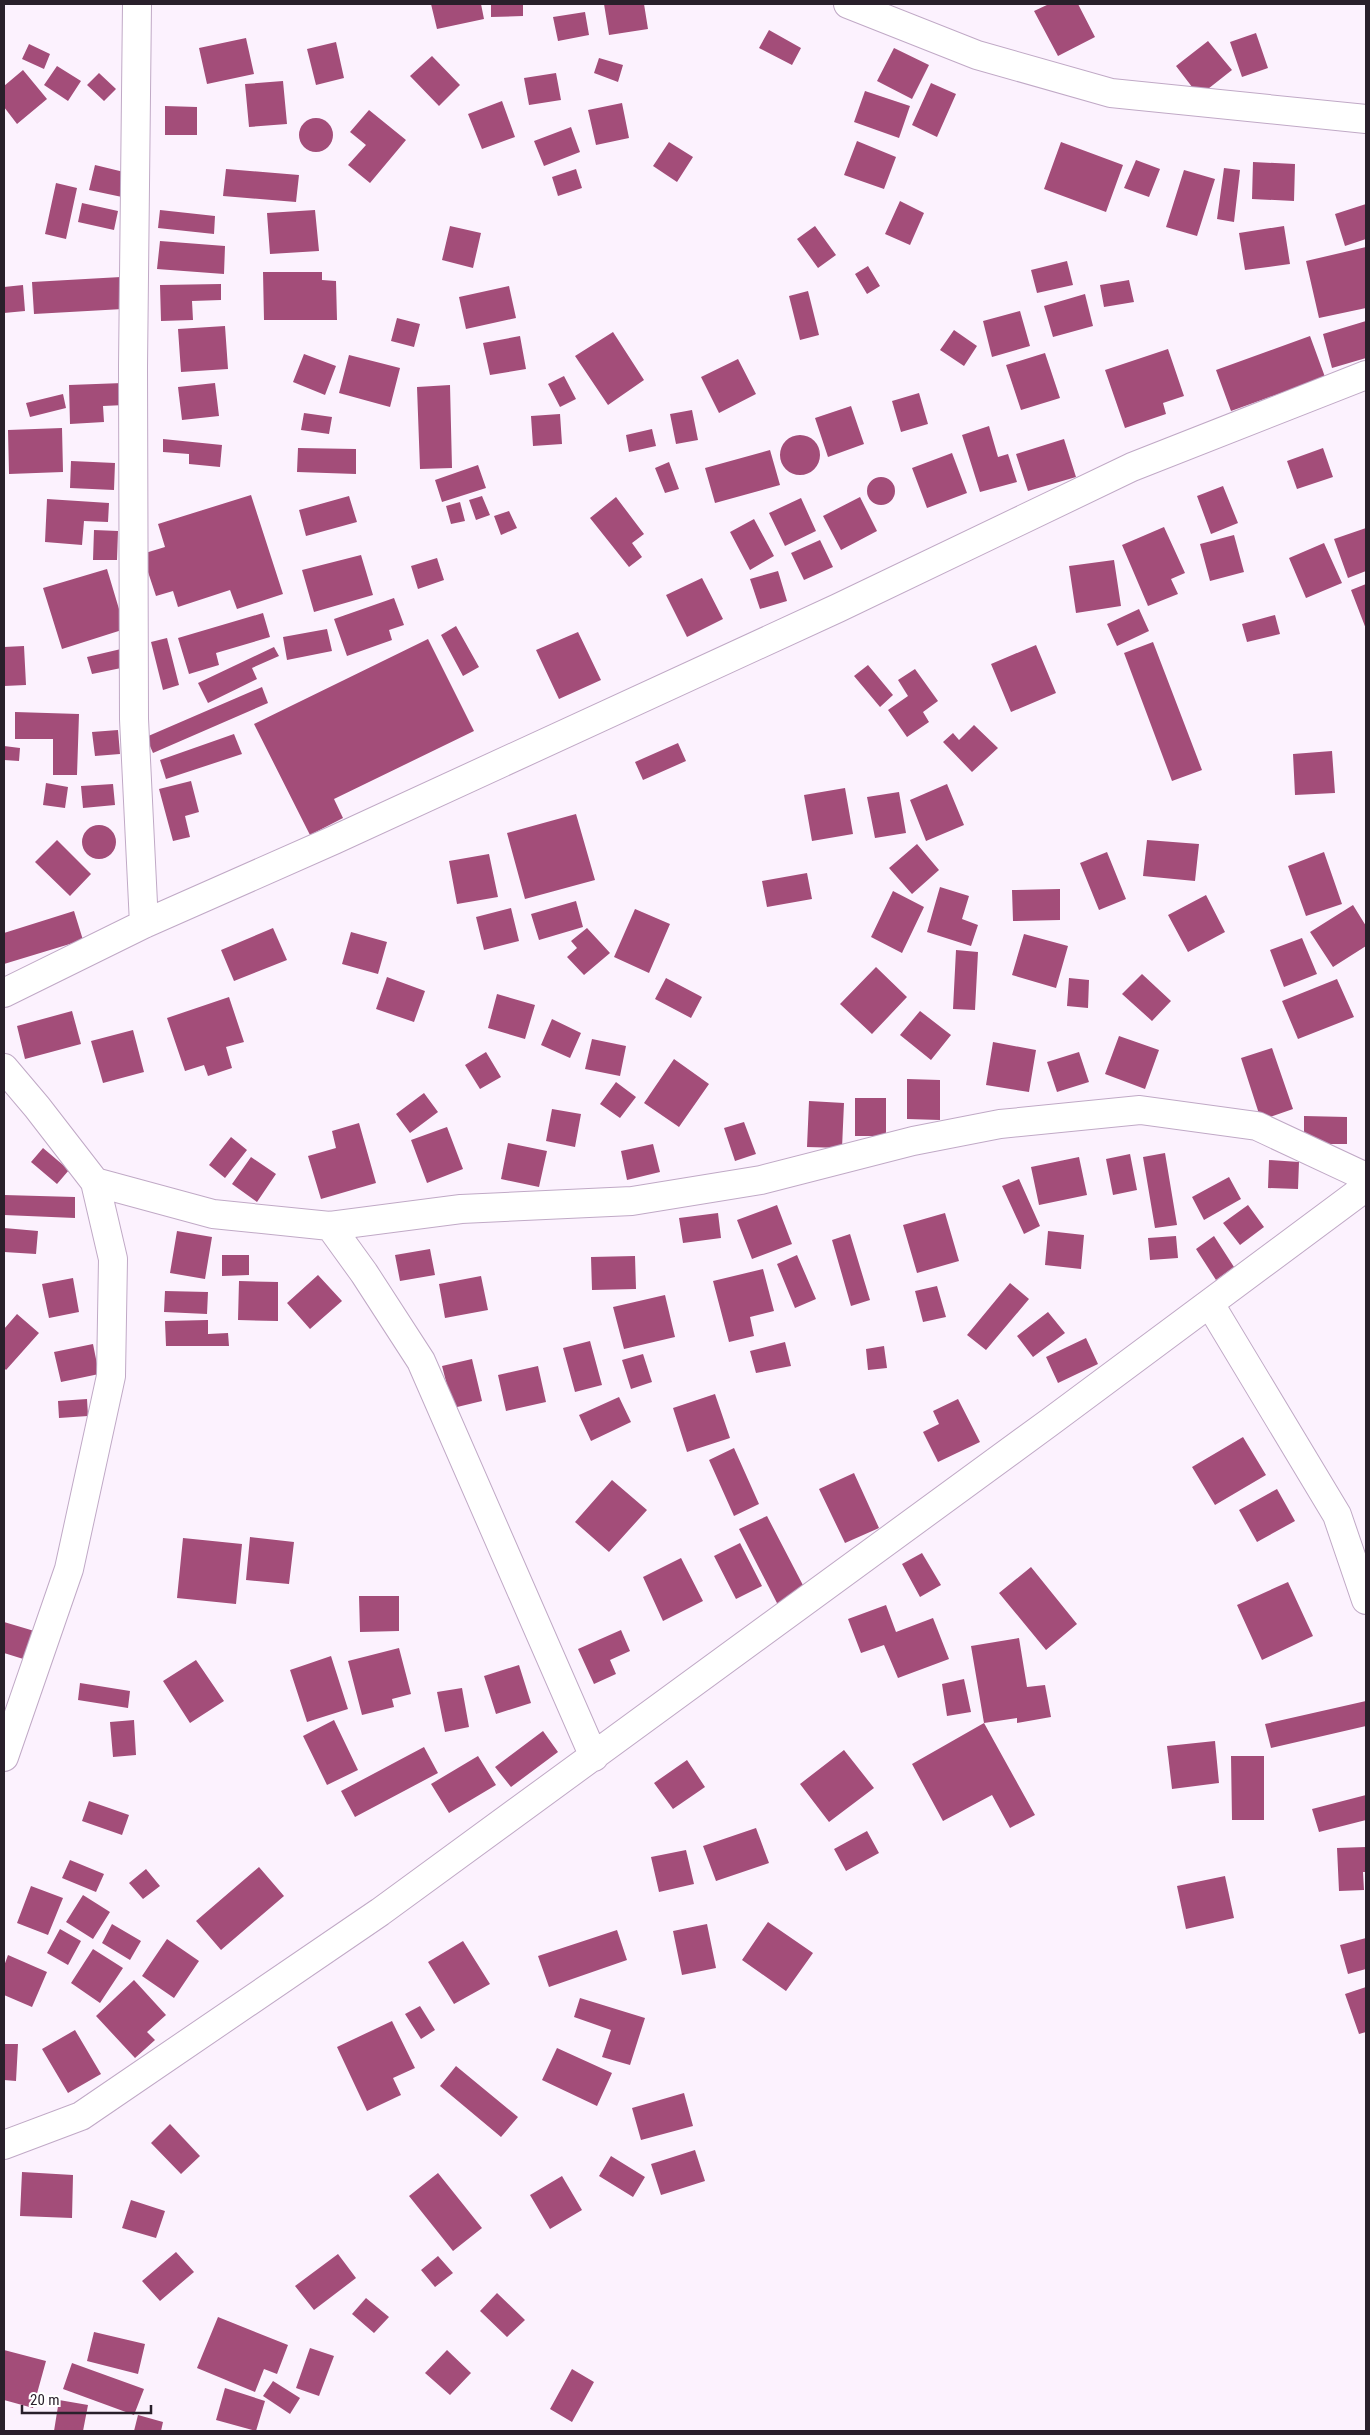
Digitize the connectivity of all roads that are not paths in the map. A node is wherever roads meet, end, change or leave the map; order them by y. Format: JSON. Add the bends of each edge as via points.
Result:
{"nodes":[{"id":1,"x":138,"y":4,"type":"edge"},
{"id":2,"x":848,"y":4,"type":"edge"},
{"id":3,"x":1366,"y":119,"type":"edge"},
{"id":4,"x":1366,"y":375,"type":"edge"},
{"id":5,"x":144,"y":924,"type":"junction"},
{"id":6,"x":4,"y":994,"type":"edge"},
{"id":7,"x":4,"y":1068,"type":"edge"},
{"id":8,"x":1366,"y":1177,"type":"edge"},
{"id":9,"x":95,"y":1182,"type":"junction"},
{"id":10,"x":1366,"y":1187,"type":"edge"},
{"id":11,"x":330,"y":1226,"type":"junction"},
{"id":12,"x":1210,"y":1304,"type":"junction"},
{"id":13,"x":1366,"y":1600,"type":"edge"},
{"id":14,"x":4,"y":1756,"type":"edge"},
{"id":15,"x":594,"y":1757,"type":"junction"},
{"id":16,"x":4,"y":2145,"type":"edge"}],
"edges":[{"from":1,"to":5,"type":"street","via":[[133,367],[134,719]]},
{"from":2,"to":3,"type":"street","via":[[977,55],[1111,92]]},
{"from":4,"to":5,"type":"street","via":[[1132,467],[838,608]]},
{"from":5,"to":6,"type":"street"},
{"from":7,"to":9,"type":"street"},
{"from":8,"to":11,"type":"street","via":[[1257,1126],[1140,1110],[1000,1124],[761,1180],[632,1201],[461,1209]]},
{"from":9,"to":11,"type":"street","via":[[213,1214]]},
{"from":9,"to":14,"type":"street","via":[[113,1259],[111,1376],[69,1569]]},
{"from":10,"to":12,"type":"street"},
{"from":11,"to":15,"type":"street","via":[[421,1361]]},
{"from":12,"to":13,"type":"street","via":[[1338,1515]]},
{"from":12,"to":15,"type":"street"},
{"from":15,"to":16,"type":"street","via":[[380,1912],[81,2116]]}]}
